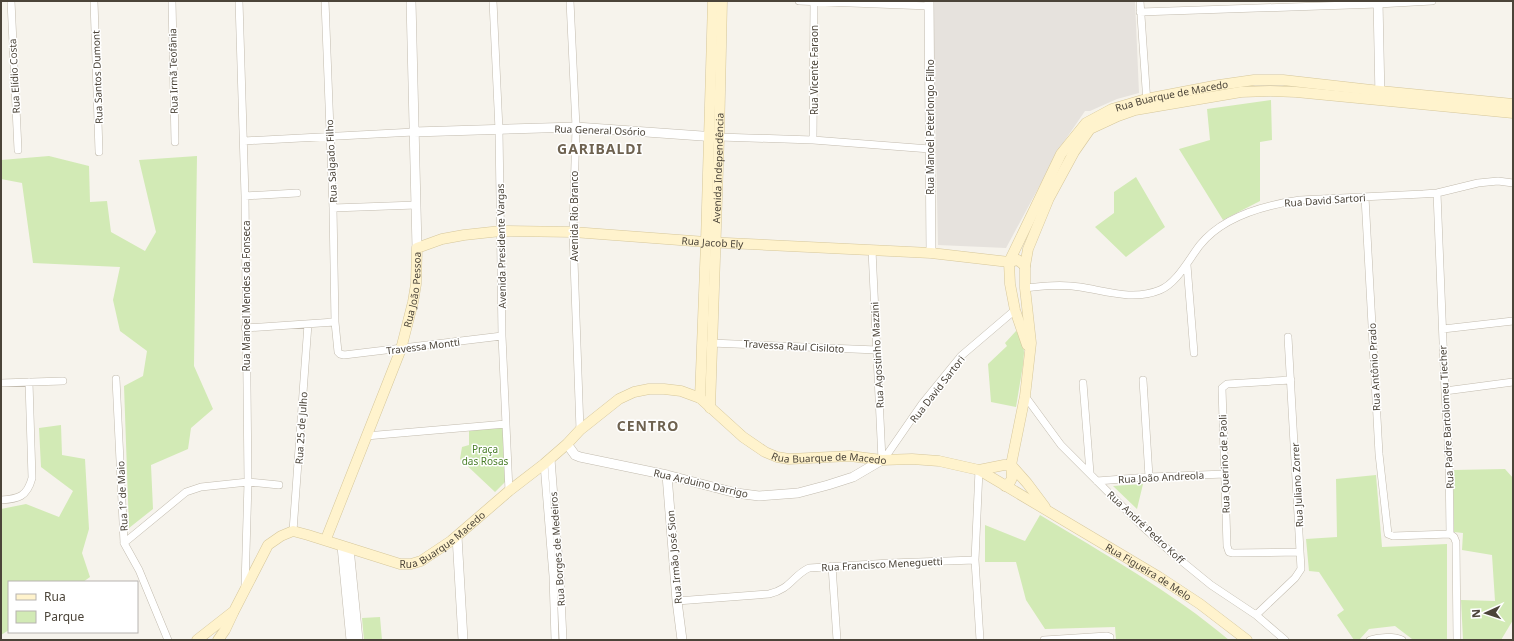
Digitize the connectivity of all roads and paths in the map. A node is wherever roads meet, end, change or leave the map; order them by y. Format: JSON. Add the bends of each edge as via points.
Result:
{"nodes":[{"id":1,"x":11,"y":1,"type":"edge"},
{"id":2,"x":94,"y":1,"type":"edge"},
{"id":3,"x":172,"y":1,"type":"edge"},
{"id":4,"x":239,"y":1,"type":"edge"},
{"id":5,"x":325,"y":1,"type":"edge"},
{"id":6,"x":411,"y":1,"type":"edge"},
{"id":7,"x":493,"y":1,"type":"edge"},
{"id":8,"x":570,"y":1,"type":"edge"},
{"id":9,"x":713,"y":1,"type":"edge"},
{"id":10,"x":722,"y":1,"type":"edge"},
{"id":11,"x":799,"y":1,"type":"edge"},
{"id":12,"x":814,"y":1,"type":"edge"},
{"id":13,"x":1140,"y":1,"type":"edge"},
{"id":14,"x":1432,"y":1,"type":"edge"},
{"id":15,"x":929,"y":3,"type":"edge"},
{"id":16,"x":1378,"y":3,"type":"edge"},
{"id":17,"x":1140,"y":12,"type":"junction"},
{"id":18,"x":1380,"y":96,"type":"junction"},
{"id":19,"x":1147,"y":103,"type":"junction"},
{"id":20,"x":1513,"y":104,"type":"edge"},
{"id":21,"x":1513,"y":113,"type":"edge"},
{"id":22,"x":576,"y":127,"type":"junction"},
{"id":23,"x":499,"y":130,"type":"junction"},
{"id":24,"x":414,"y":132,"type":"junction"},
{"id":25,"x":330,"y":136,"type":"junction"},
{"id":26,"x":708,"y":136,"type":"junction"},
{"id":27,"x":719,"y":137,"type":"junction"},
{"id":28,"x":813,"y":140,"type":"junction"},
{"id":29,"x":244,"y":141,"type":"junction"},
{"id":30,"x":175,"y":142,"type":"dead end"},
{"id":31,"x":930,"y":149,"type":"junction"},
{"id":32,"x":18,"y":150,"type":"dead end"},
{"id":33,"x":99,"y":152,"type":"dead end"},
{"id":34,"x":1513,"y":182,"type":"edge"},
{"id":35,"x":297,"y":192,"type":"dead end"},
{"id":36,"x":1437,"y":193,"type":"junction"},
{"id":37,"x":246,"y":196,"type":"junction"},
{"id":38,"x":1365,"y":197,"type":"junction"},
{"id":39,"x":416,"y":205,"type":"junction"},
{"id":40,"x":333,"y":208,"type":"junction"},
{"id":41,"x":501,"y":231,"type":"junction"},
{"id":42,"x":573,"y":232,"type":"junction"},
{"id":43,"x":710,"y":242,"type":"junction"},
{"id":44,"x":417,"y":248,"type":"junction"},
{"id":45,"x":872,"y":250,"type":"junction"},
{"id":46,"x":931,"y":253,"type":"junction"},
{"id":47,"x":1009,"y":262,"type":"junction"},
{"id":48,"x":1187,"y":265,"type":"junction"},
{"id":49,"x":1025,"y":266,"type":"junction"},
{"id":50,"x":1010,"y":284,"type":"junction"},
{"id":51,"x":1025,"y":288,"type":"junction"},
{"id":52,"x":1016,"y":310,"type":"junction"},
{"id":53,"x":1513,"y":321,"type":"edge"},
{"id":54,"x":334,"y":322,"type":"junction"},
{"id":55,"x":308,"y":324,"type":"junction"},
{"id":56,"x":246,"y":328,"type":"junction"},
{"id":57,"x":1442,"y":329,"type":"junction"},
{"id":58,"x":502,"y":336,"type":"junction"},
{"id":59,"x":1288,"y":337,"type":"dead end"},
{"id":60,"x":711,"y":343,"type":"junction"},
{"id":61,"x":401,"y":349,"type":"junction"},
{"id":62,"x":877,"y":350,"type":"junction"},
{"id":63,"x":1030,"y":352,"type":"junction"},
{"id":64,"x":1194,"y":353,"type":"dead end"},
{"id":65,"x":344,"y":355,"type":"joint"},
{"id":66,"x":116,"y":379,"type":"dead end"},
{"id":67,"x":1143,"y":380,"type":"dead end"},
{"id":68,"x":1291,"y":380,"type":"junction"},
{"id":69,"x":63,"y":381,"type":"dead end"},
{"id":70,"x":29,"y":382,"type":"junction"},
{"id":71,"x":1513,"y":382,"type":"edge"},
{"id":72,"x":1083,"y":383,"type":"dead end"},
{"id":73,"x":1,"y":384,"type":"edge"},
{"id":74,"x":1445,"y":391,"type":"junction"},
{"id":75,"x":1025,"y":396,"type":"junction"},
{"id":76,"x":700,"y":398,"type":"junction"},
{"id":77,"x":710,"y":408,"type":"junction"},
{"id":78,"x":506,"y":424,"type":"junction"},
{"id":79,"x":580,"y":430,"type":"junction"},
{"id":80,"x":366,"y":436,"type":"junction"},
{"id":81,"x":567,"y":444,"type":"junction"},
{"id":82,"x":883,"y":459,"type":"junction"},
{"id":83,"x":547,"y":462,"type":"junction"},
{"id":84,"x":1011,"y":466,"type":"junction"},
{"id":85,"x":979,"y":470,"type":"junction"},
{"id":86,"x":1090,"y":473,"type":"junction"},
{"id":87,"x":1225,"y":474,"type":"junction"},
{"id":88,"x":667,"y":475,"type":"junction"},
{"id":89,"x":1149,"y":477,"type":"junction"},
{"id":90,"x":248,"y":482,"type":"junction"},
{"id":91,"x":1097,"y":482,"type":"junction"},
{"id":92,"x":1002,"y":484,"type":"junction"},
{"id":93,"x":280,"y":485,"type":"dead end"},
{"id":94,"x":509,"y":491,"type":"junction"},
{"id":95,"x":1,"y":500,"type":"edge"},
{"id":96,"x":1047,"y":510,"type":"junction"},
{"id":97,"x":293,"y":531,"type":"junction"},
{"id":98,"x":1450,"y":534,"type":"junction"},
{"id":99,"x":326,"y":539,"type":"junction"},
{"id":100,"x":454,"y":539,"type":"junction"},
{"id":101,"x":124,"y":543,"type":"junction"},
{"id":102,"x":346,"y":547,"type":"junction"},
{"id":103,"x":1300,"y":552,"type":"junction"},
{"id":104,"x":975,"y":560,"type":"junction"},
{"id":105,"x":832,"y":566,"type":"junction"},
{"id":106,"x":556,"y":575,"type":"junction"},
{"id":107,"x":245,"y":591,"type":"junction"},
{"id":108,"x":677,"y":601,"type":"junction"},
{"id":109,"x":234,"y":611,"type":"junction"},
{"id":110,"x":1256,"y":615,"type":"junction"},
{"id":111,"x":460,"y":617,"type":"junction"},
{"id":112,"x":353,"y":622,"type":"junction"},
{"id":113,"x":1109,"y":638,"type":"edge"},
{"id":114,"x":168,"y":640,"type":"edge"},
{"id":115,"x":197,"y":640,"type":"edge"},
{"id":116,"x":218,"y":640,"type":"edge"},
{"id":117,"x":350,"y":640,"type":"edge"},
{"id":118,"x":358,"y":640,"type":"edge"},
{"id":119,"x":458,"y":640,"type":"edge"},
{"id":120,"x":463,"y":640,"type":"edge"},
{"id":121,"x":555,"y":640,"type":"edge"},
{"id":122,"x":564,"y":640,"type":"edge"},
{"id":123,"x":682,"y":640,"type":"edge"},
{"id":124,"x":836,"y":640,"type":"edge"},
{"id":125,"x":980,"y":640,"type":"edge"},
{"id":126,"x":1044,"y":640,"type":"edge"},
{"id":127,"x":1247,"y":640,"type":"edge"},
{"id":128,"x":1285,"y":640,"type":"edge"},
{"id":129,"x":1370,"y":640,"type":"edge"},
{"id":130,"x":1402,"y":640,"type":"edge"},
{"id":131,"x":1457,"y":640,"type":"edge"}],
"edges":[{"from":1,"to":32,"type":"street","name":"Rua Elídio Costa"},
{"from":2,"to":33,"type":"street","name":"Rua Santos Dumont"},
{"from":3,"to":30,"type":"street","name":"Rua Irmã Teofânia"},
{"from":4,"to":29,"type":"street","name":"Rua Manoel Mendes da Fonseca"},
{"from":5,"to":25,"type":"street","name":"Rua Salgado Filho"},
{"from":6,"to":24,"type":"street","name":"Rua João Pessoa"},
{"from":7,"to":23,"type":"street","name":"Avenida Presidente Vargas"},
{"from":8,"to":22,"type":"street","name":"Avenida Rio Branco"},
{"from":9,"to":26,"type":"main road","name":"Avenida Independência"},
{"from":10,"to":27,"type":"main road","name":"Avenida Independência"},
{"from":11,"to":12,"type":"street"},
{"from":12,"to":15,"type":"street"},
{"from":12,"to":28,"type":"street","name":"Rua Vicente Faraon"},
{"from":13,"to":17,"type":"street"},
{"from":14,"to":16,"type":"street"},
{"from":15,"to":31,"type":"street","name":"Rua Manoel Peterlongo Filho"},
{"from":16,"to":17,"type":"street"},
{"from":16,"to":18,"type":"street"},
{"from":17,"to":19,"type":"street"},
{"from":18,"to":19,"type":"main road","name":"Rua Buarque de Macedo","via":[[1283,80],[1254,80]]},
{"from":18,"to":20,"type":"main road","name":"Rua Buarque de Macedo"},
{"from":18,"to":21,"type":"main road","name":"Rua Buarque de Macedo"},
{"from":19,"to":47,"type":"main road","name":"Rua Buarque de Macedo","via":[[1112,109],[1086,122],[1061,154]]},
{"from":19,"to":49,"type":"main road","name":"Rua Buarque de Macedo","via":[[1090,129],[1074,152],[1049,198],[1028,249]]},
{"from":22,"to":23,"type":"street","name":"Rua General Osório"},
{"from":22,"to":26,"type":"street","name":"Rua General Osório"},
{"from":22,"to":42,"type":"street","name":"Avenida Rio Branco"},
{"from":23,"to":24,"type":"street","name":"Rua General Osório"},
{"from":23,"to":41,"type":"street","name":"Avenida Presidente Vargas"},
{"from":24,"to":25,"type":"street","name":"Rua General Osório"},
{"from":24,"to":39,"type":"street","name":"Rua João Pessoa"},
{"from":25,"to":29,"type":"street","name":"Rua General Osório"},
{"from":25,"to":40,"type":"street","name":"Rua Salgado Filho"},
{"from":26,"to":27,"type":"street","name":"Rua General Osório"},
{"from":26,"to":43,"type":"main road","name":"Avenida Independência"},
{"from":27,"to":28,"type":"street","name":"Rua General Osório"},
{"from":27,"to":43,"type":"main road","name":"Avenida Independência"},
{"from":28,"to":31,"type":"street","name":"Rua General Osório"},
{"from":29,"to":37,"type":"street","name":"Rua Manoel Mendes da Fonseca"},
{"from":31,"to":46,"type":"street","name":"Rua Manoel Peterlongo Filho"},
{"from":34,"to":36,"type":"street","name":"Rua David Sartori","via":[[1478,182]]},
{"from":35,"to":37,"type":"street"},
{"from":36,"to":38,"type":"street","name":"Rua David Sartori"},
{"from":36,"to":57,"type":"street","name":"Rua Padre Bartolomeu Tiecher"},
{"from":37,"to":56,"type":"street","name":"Rua Manoel Mendes da Fonseca"},
{"from":38,"to":48,"type":"street","name":"Rua David Sartori","via":[[1284,202],[1240,216],[1211,234]]},
{"from":38,"to":98,"type":"street","name":"Rua Antônio Prado","via":[[1379,454],[1387,530],[1390,536]]},
{"from":39,"to":40,"type":"street"},
{"from":39,"to":44,"type":"street","name":"Rua João Pessoa"},
{"from":40,"to":54,"type":"street","name":"Rua Salgado Filho"},
{"from":41,"to":42,"type":"main road","name":"Rua Jacob Ely"},
{"from":41,"to":44,"type":"main road","name":"Rua Jacob Ely","via":[[449,238]]},
{"from":41,"to":58,"type":"street","name":"Avenida Presidente Vargas"},
{"from":42,"to":43,"type":"main road","name":"Rua Jacob Ely"},
{"from":42,"to":79,"type":"street","name":"Avenida Rio Branco"},
{"from":43,"to":45,"type":"main road","name":"Rua Jacob Ely"},
{"from":43,"to":60,"type":"main road","name":"Avenida Independência"},
{"from":43,"to":76,"type":"main road","name":"Avenida Independência"},
{"from":44,"to":61,"type":"main road","name":"Rua João Pessoa","via":[[416,284]]},
{"from":45,"to":46,"type":"main road","name":"Rua Jacob Ely"},
{"from":45,"to":62,"type":"street","name":"Rua Agostinho Mazzini"},
{"from":46,"to":47,"type":"main road","name":"Rua Jacob Ely"},
{"from":47,"to":49,"type":"main road","name":"Rua Jacob Ely","via":[[1018,260]]},
{"from":47,"to":50,"type":"main road","name":"Rua Buarque de Macedo"},
{"from":48,"to":51,"type":"street","name":"Rua David Sartori","via":[[1161,290],[1147,294],[1126,296],[1079,287]]},
{"from":48,"to":64,"type":"street"},
{"from":49,"to":51,"type":"main road","name":"Rua Buarque de Macedo"},
{"from":50,"to":51,"type":"main road","via":[[1016,290]]},
{"from":50,"to":52,"type":"main road","name":"Rua Buarque de Macedo"},
{"from":51,"to":63,"type":"main road","name":"Rua Buarque de Macedo"},
{"from":52,"to":63,"type":"main road","name":"Rua Buarque de Macedo"},
{"from":52,"to":82,"type":"street","name":"Rua David Sartori","via":[[961,356],[922,404]]},
{"from":53,"to":57,"type":"street"},
{"from":54,"to":55,"type":"street"},
{"from":54,"to":65,"type":"street","name":"Rua Salgado Filho","via":[[338,352]]},
{"from":55,"to":56,"type":"street"},
{"from":55,"to":97,"type":"street","name":"Rua 25 de Julho"},
{"from":56,"to":90,"type":"street","name":"Rua Manoel Mendes da Fonseca"},
{"from":57,"to":74,"type":"street","name":"Rua Padre Bartolomeu Tiecher"},
{"from":58,"to":61,"type":"street","name":"Travessa Montti"},
{"from":58,"to":78,"type":"street","name":"Avenida Presidente Vargas"},
{"from":59,"to":68,"type":"street","name":"Rua Juliano Zorrer"},
{"from":60,"to":62,"type":"street","name":"Travessa Raul Cisiloto"},
{"from":60,"to":77,"type":"main road","name":"Avenida Independência"},
{"from":61,"to":65,"type":"street","name":"Travessa Montti"},
{"from":61,"to":80,"type":"main road","name":"Rua João Pessoa"},
{"from":62,"to":82,"type":"street","name":"Rua Agostinho Mazzini"},
{"from":63,"to":75,"type":"main road","name":"Rua Buarque de Macedo"},
{"from":66,"to":101,"type":"street","name":"Rua 1º de Maio"},
{"from":67,"to":89,"type":"street"},
{"from":68,"to":87,"type":"street","name":"Rua Querino de Paoli","via":[[1227,384],[1222,388]]},
{"from":68,"to":103,"type":"street","name":"Rua Juliano Zorrer"},
{"from":69,"to":70,"type":"street"},
{"from":70,"to":73,"type":"street"},
{"from":70,"to":95,"type":"street","via":[[32,478],[30,485],[20,497],[14,500]]},
{"from":71,"to":74,"type":"street"},
{"from":72,"to":86,"type":"street"},
{"from":74,"to":98,"type":"street","name":"Rua Padre Bartolomeu Tiecher"},
{"from":75,"to":84,"type":"main road","name":"Rua Buarque de Macedo"},
{"from":75,"to":86,"type":"street","name":"Rua André Pedro Koff","via":[[1061,445]]},
{"from":76,"to":77,"type":"main road","name":"Rua Buarque de Macedo"},
{"from":76,"to":79,"type":"main road","name":"Rua Buarque Macedo","via":[[681,391],[664,389],[634,392],[619,398]]},
{"from":77,"to":82,"type":"main road","name":"Rua Buarque de Macedo","via":[[743,437],[777,457],[789,459],[850,456]]},
{"from":78,"to":80,"type":"street"},
{"from":78,"to":94,"type":"street","name":"Avenida Presidente Vargas"},
{"from":79,"to":81,"type":"main road","name":"Rua Buarque Macedo"},
{"from":80,"to":99,"type":"main road","name":"Rua João Pessoa"},
{"from":81,"to":83,"type":"main road","name":"Rua Buarque Macedo"},
{"from":81,"to":88,"type":"street","name":"Rua Arduino Darrigo","via":[[575,455],[580,457]]},
{"from":82,"to":85,"type":"main road","name":"Rua Buarque de Macedo","via":[[939,461]]},
{"from":82,"to":88,"type":"street","name":"Rua Arduino Darrigo","via":[[853,477],[828,485],[798,493],[759,496]]},
{"from":83,"to":94,"type":"main road","name":"Rua Buarque Macedo"},
{"from":83,"to":106,"type":"street","name":"Rua Borges de Medeiros"},
{"from":84,"to":85,"type":"main road","name":"Rua Buarque de Macedo"},
{"from":84,"to":92,"type":"main road","via":[[1002,469],[999,477]]},
{"from":84,"to":96,"type":"main road","name":"Rua Figueira de Melo"},
{"from":85,"to":92,"type":"main road","name":"Rua Buarque de Macedo"},
{"from":85,"to":104,"type":"street"},
{"from":86,"to":91,"type":"street","name":"Rua André Pedro Koff"},
{"from":87,"to":89,"type":"street","name":"Rua João Andreola"},
{"from":87,"to":103,"type":"street","name":"Rua Querino de Paoli","via":[[1229,552]]},
{"from":88,"to":108,"type":"street","name":"Rua Irmão José Sion"},
{"from":89,"to":91,"type":"street","name":"Rua João Andreola"},
{"from":90,"to":93,"type":"street","name":"Rua 1º de Maio"},
{"from":90,"to":101,"type":"street","name":"Rua 1º de Maio","via":[[201,487],[186,492]]},
{"from":90,"to":107,"type":"street","name":"Rua Manoel Mendes da Fonseca"},
{"from":91,"to":110,"type":"street","name":"Rua André Pedro Koff","via":[[1211,585]]},
{"from":92,"to":96,"type":"main road","name":"Rua Figueira de Melo"},
{"from":94,"to":100,"type":"main road","name":"Rua Buarque Macedo"},
{"from":96,"to":127,"type":"main road","name":"Rua Figueira de Melo","via":[[1159,577]]},
{"from":97,"to":99,"type":"main road","name":"Rua Buarque Macedo"},
{"from":97,"to":107,"type":"main road","via":[[268,545]]},
{"from":98,"to":131,"type":"street","name":"Rua Padre Bartolomeu Tiecher","via":[[1456,542]]},
{"from":99,"to":102,"type":"main road","name":"Rua Buarque Macedo"},
{"from":100,"to":102,"type":"main road","name":"Rua Buarque Macedo","via":[[420,561],[410,564],[400,564]]},
{"from":100,"to":111,"type":"street"},
{"from":101,"to":114,"type":"street","via":[[139,570]]},
{"from":102,"to":112,"type":"street"},
{"from":103,"to":110,"type":"street","name":"Rua Juliano Zorrer","via":[[1301,569],[1298,576]]},
{"from":104,"to":105,"type":"street","name":"Rua Francisco Meneguetti"},
{"from":104,"to":125,"type":"street"},
{"from":105,"to":108,"type":"street","name":"Rua Francisco Meneguetti","via":[[804,570],[778,592]]},
{"from":105,"to":124,"type":"street"},
{"from":106,"to":121,"type":"street","name":"Rua Borges de Medeiros"},
{"from":106,"to":122,"type":"street","name":"Rua Borges de Medeiros"},
{"from":107,"to":109,"type":"main road"},
{"from":108,"to":123,"type":"street","name":"Rua Irmão José Sion"},
{"from":109,"to":115,"type":"main road"},
{"from":109,"to":116,"type":"main road"},
{"from":110,"to":128,"type":"street","name":"Rua André Pedro Koff"},
{"from":111,"to":119,"type":"street"},
{"from":111,"to":120,"type":"street"},
{"from":112,"to":117,"type":"street"},
{"from":112,"to":118,"type":"street"},
{"from":113,"to":126,"type":"street"},
{"from":129,"to":130,"type":"street"}]}
